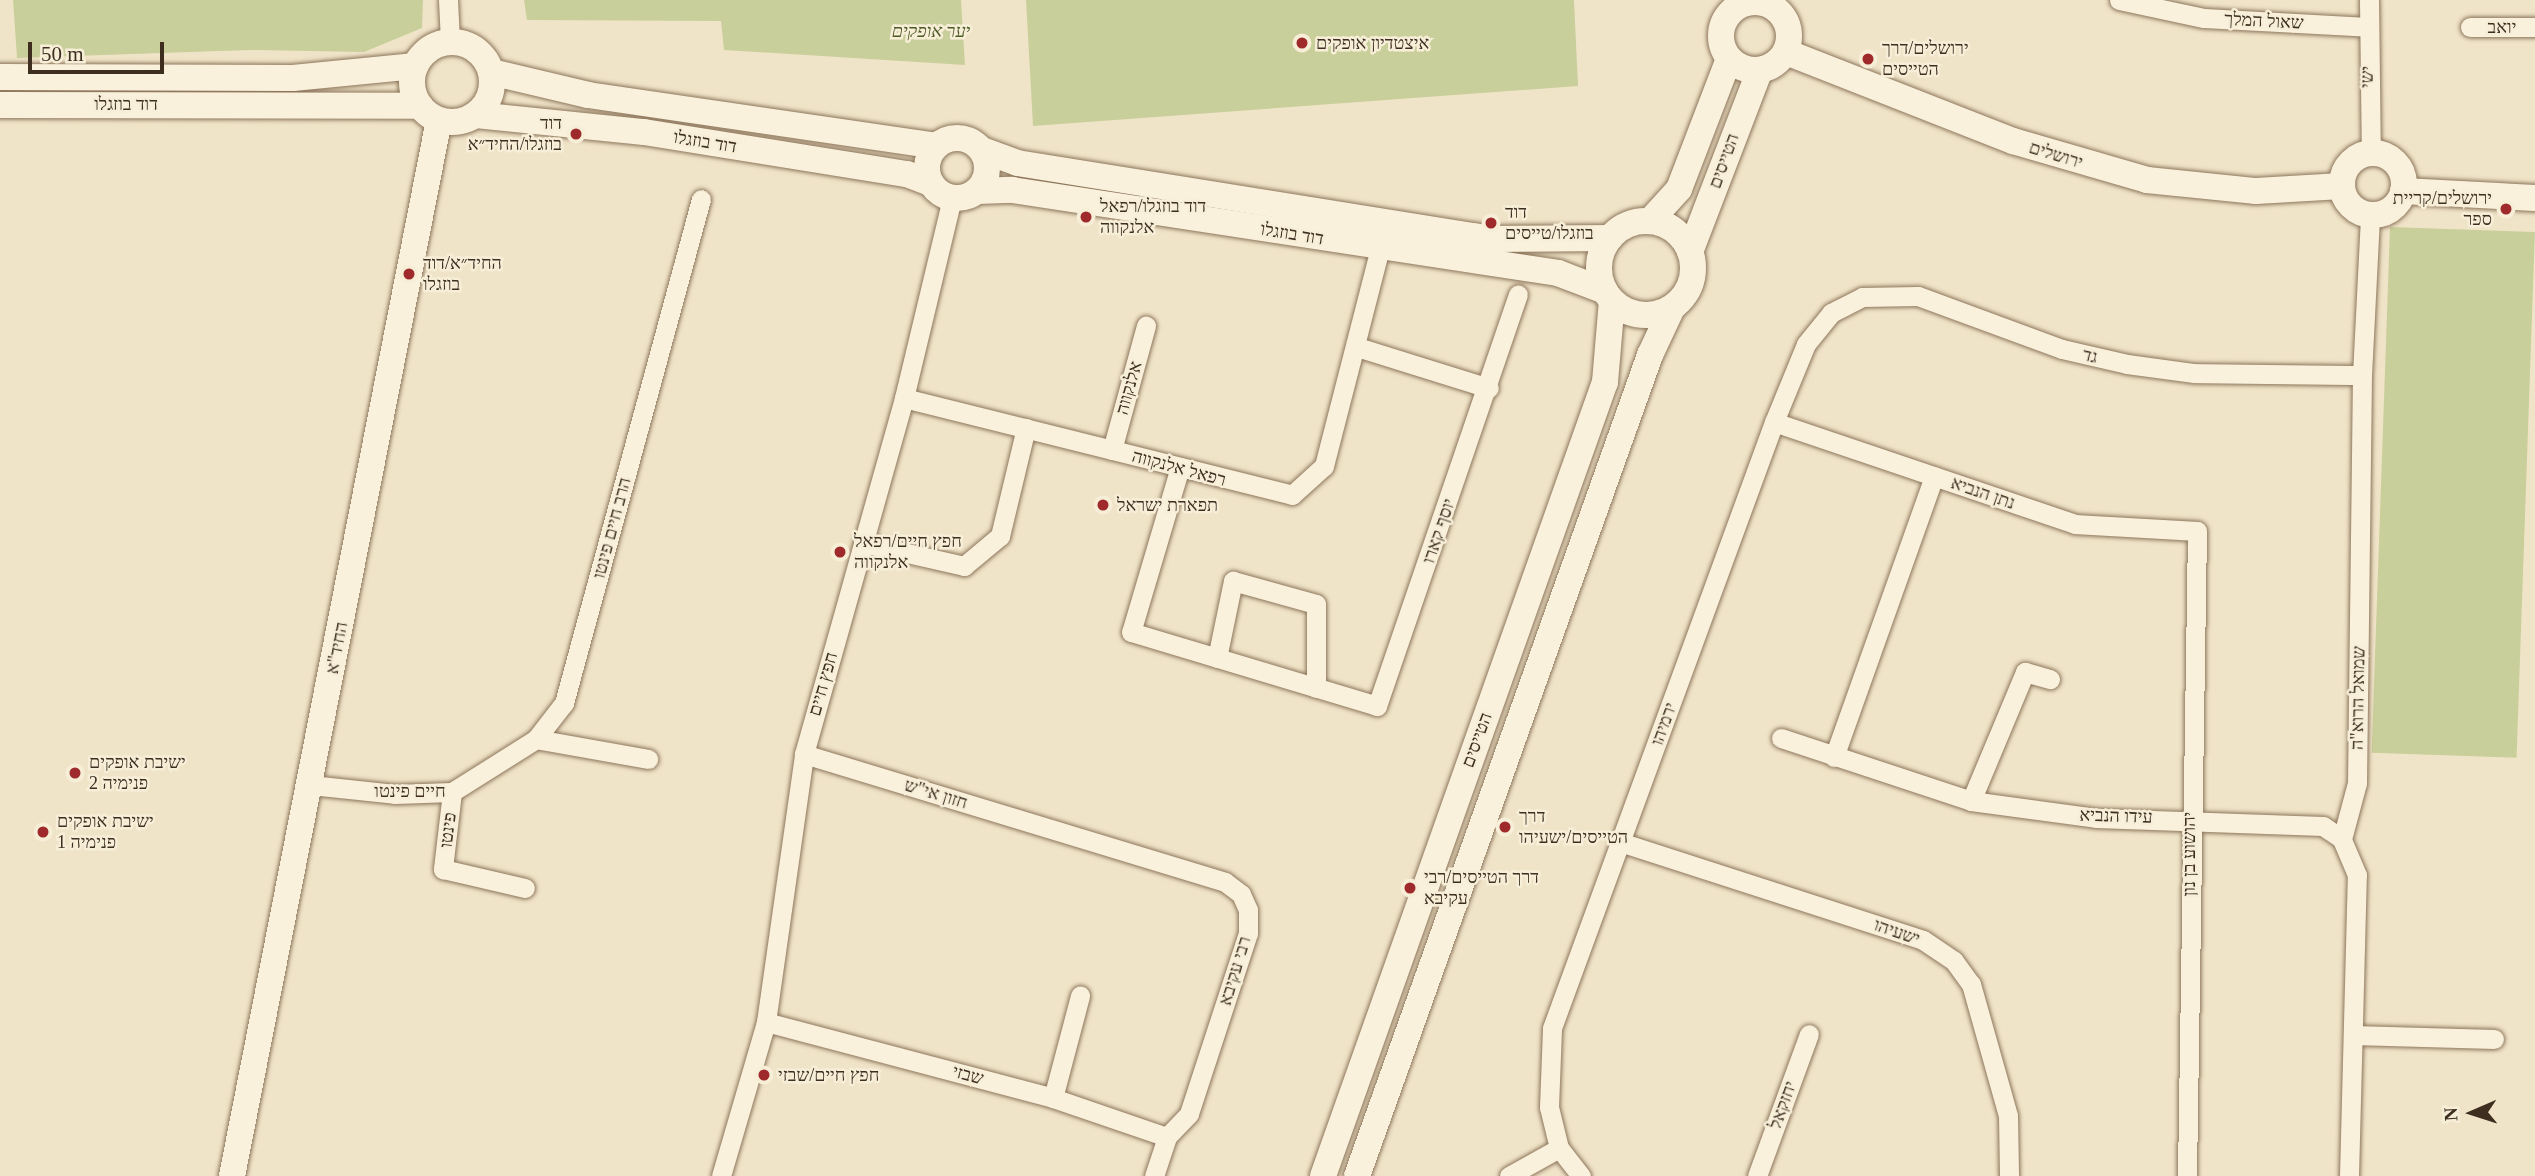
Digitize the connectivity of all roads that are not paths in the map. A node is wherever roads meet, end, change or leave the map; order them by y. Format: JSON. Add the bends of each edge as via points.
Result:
{"nodes":[{"id":1,"x":448,"y":0,"type":"edge"},
{"id":2,"x":2119,"y":0,"type":"edge"},
{"id":3,"x":2369,"y":0,"type":"edge"},
{"id":4,"x":1750,"y":1,"type":"edge"},
{"id":5,"x":1786,"y":9,"type":"edge"},
{"id":6,"x":2204,"y":9,"type":"edge"},
{"id":7,"x":2368,"y":27,"type":"junction"},
{"id":8,"x":2470,"y":27,"type":"dead end"},
{"id":9,"x":2535,"y":27,"type":"edge"},
{"id":10,"x":450,"y":41,"type":"junction"},
{"id":11,"x":1786,"y":52,"type":"junction"},
{"id":12,"x":1729,"y":58,"type":"junction"},
{"id":13,"x":415,"y":66,"type":"junction"},
{"id":14,"x":1760,"y":70,"type":"junction"},
{"id":15,"x":491,"y":72,"type":"junction"},
{"id":16,"x":0,"y":77,"type":"edge"},
{"id":17,"x":0,"y":105,"type":"edge"},
{"id":18,"x":429,"y":113,"type":"junction"},
{"id":19,"x":475,"y":115,"type":"junction"},
{"id":20,"x":936,"y":146,"type":"junction"},
{"id":21,"x":982,"y":150,"type":"junction"},
{"id":22,"x":2371,"y":153,"type":"junction"},
{"id":23,"x":2342,"y":186,"type":"junction"},
{"id":24,"x":953,"y":191,"type":"junction"},
{"id":25,"x":2403,"y":191,"type":"junction"},
{"id":26,"x":2535,"y":198,"type":"edge"},
{"id":27,"x":701,"y":199,"type":"dead end"},
{"id":28,"x":2370,"y":215,"type":"junction"},
{"id":29,"x":1650,"y":221,"type":"junction"},
{"id":30,"x":1610,"y":238,"type":"junction"},
{"id":31,"x":1380,"y":248,"type":"junction"},
{"id":32,"x":1690,"y":252,"type":"junction"},
{"id":33,"x":1518,"y":295,"type":"dead end"},
{"id":34,"x":1609,"y":296,"type":"junction"},
{"id":35,"x":1672,"y":308,"type":"junction"},
{"id":36,"x":1831,"y":313,"type":"joint"},
{"id":37,"x":1146,"y":326,"type":"dead end"},
{"id":38,"x":1357,"y":347,"type":"junction"},
{"id":39,"x":2362,"y":375,"type":"junction"},
{"id":40,"x":1489,"y":388,"type":"junction"},
{"id":41,"x":904,"y":398,"type":"junction"},
{"id":42,"x":1774,"y":422,"type":"junction"},
{"id":43,"x":1026,"y":428,"type":"junction"},
{"id":44,"x":1112,"y":450,"type":"junction"},
{"id":45,"x":1180,"y":467,"type":"junction"},
{"id":46,"x":1934,"y":476,"type":"junction"},
{"id":47,"x":2197,"y":531,"type":"joint"},
{"id":48,"x":863,"y":543,"type":"junction"},
{"id":49,"x":1217,"y":658,"type":"junction"},
{"id":50,"x":2050,"y":679,"type":"dead end"},
{"id":51,"x":1316,"y":688,"type":"junction"},
{"id":52,"x":1781,"y":738,"type":"dead end"},
{"id":53,"x":536,"y":739,"type":"junction"},
{"id":54,"x":804,"y":754,"type":"junction"},
{"id":55,"x":1834,"y":757,"type":"junction"},
{"id":56,"x":648,"y":759,"type":"dead end"},
{"id":57,"x":311,"y":785,"type":"junction"},
{"id":58,"x":452,"y":792,"type":"junction"},
{"id":59,"x":1971,"y":801,"type":"junction"},
{"id":60,"x":2189,"y":818,"type":"junction"},
{"id":61,"x":1068,"y":834,"type":"joint"},
{"id":62,"x":2342,"y":839,"type":"junction"},
{"id":63,"x":1620,"y":842,"type":"junction"},
{"id":64,"x":525,"y":888,"type":"dead end"},
{"id":65,"x":1080,"y":996,"type":"dead end"},
{"id":66,"x":766,"y":1022,"type":"junction"},
{"id":67,"x":1809,"y":1034,"type":"dead end"},
{"id":68,"x":2353,"y":1035,"type":"junction"},
{"id":69,"x":2494,"y":1040,"type":"dead end"},
{"id":70,"x":1053,"y":1098,"type":"junction"},
{"id":71,"x":1167,"y":1137,"type":"junction"},
{"id":72,"x":1559,"y":1148,"type":"junction"},
{"id":73,"x":232,"y":1176,"type":"edge"},
{"id":74,"x":721,"y":1176,"type":"edge"},
{"id":75,"x":1154,"y":1176,"type":"edge"},
{"id":76,"x":1323,"y":1176,"type":"edge"},
{"id":77,"x":1357,"y":1176,"type":"edge"},
{"id":78,"x":1509,"y":1176,"type":"edge"},
{"id":79,"x":1581,"y":1176,"type":"edge"},
{"id":80,"x":1757,"y":1176,"type":"edge"},
{"id":81,"x":2009,"y":1176,"type":"edge"},
{"id":82,"x":2187,"y":1176,"type":"edge"},
{"id":83,"x":2349,"y":1176,"type":"edge"}],
"edges":[{"from":1,"to":10,"type":"street"},
{"from":2,"to":6,"type":"street","name":"שאול המלך"},
{"from":3,"to":7,"type":"street","name":"ישי"},
{"from":4,"to":5,"type":"street"},
{"from":4,"to":12,"type":"street","via":[[1735,9],[1723,24],[1722,44]]},
{"from":5,"to":11,"type":"street","via":[[1790,34]]},
{"from":6,"to":7,"type":"street","name":"שאול המלך"},
{"from":7,"to":22,"type":"street","name":"ישי"},
{"from":8,"to":9,"type":"street","name":"יואב"},
{"from":10,"to":13,"type":"street","via":[[426,51]]},
{"from":10,"to":15,"type":"street","via":[[476,49]]},
{"from":11,"to":14,"type":"street"},
{"from":11,"to":23,"type":"street","name":"ירושלים","via":[[2013,141],[2147,180],[2256,191]]},
{"from":12,"to":14,"type":"street","via":[[1743,69]]},
{"from":12,"to":29,"type":"street","name":"הטייסים","via":[[1679,189]]},
{"from":13,"to":16,"type":"street","name":"דוד בוזגלו","via":[[293,78]]},
{"from":13,"to":18,"type":"street","via":[[412,84]]},
{"from":14,"to":32,"type":"street","name":"הטייסים"},
{"from":15,"to":19,"type":"street","via":[[490,96]]},
{"from":15,"to":20,"type":"street","name":"דוד בוזגלו","via":[[588,95]]},
{"from":17,"to":18,"type":"street","name":"דוד בוזגלו"},
{"from":18,"to":19,"type":"street","via":[[457,122]]},
{"from":18,"to":57,"type":"street","name":"החיד\"א"},
{"from":19,"to":24,"type":"street","name":"דוד בוזגלו","via":[[644,132],[907,174]]},
{"from":20,"to":21,"type":"street","via":[[960,138]]},
{"from":20,"to":24,"type":"street","via":[[927,164]]},
{"from":21,"to":24,"type":"street","via":[[988,168]]},
{"from":21,"to":30,"type":"street","name":"דוד בוזגלו","via":[[1017,163],[1494,239]]},
{"from":22,"to":23,"type":"street","via":[[2350,163]]},
{"from":22,"to":25,"type":"street","via":[[2394,161]]},
{"from":23,"to":28,"type":"street","via":[[2352,208]]},
{"from":24,"to":31,"type":"street","name":"דוד בוזגלו","via":[[1012,190]]},
{"from":24,"to":41,"type":"street","name":"חפץ חיים"},
{"from":25,"to":26,"type":"street"},
{"from":25,"to":28,"type":"street","via":[[2386,213]]},
{"from":27,"to":53,"type":"street","name":"הרב חיים פינטו","via":[[564,703]]},
{"from":28,"to":39,"type":"street","name":"שמואל הרוא\"ה"},
{"from":29,"to":30,"type":"street","via":[[1628,225]]},
{"from":29,"to":32,"type":"street","via":[[1670,228]]},
{"from":30,"to":34,"type":"street","via":[[1600,258]]},
{"from":31,"to":34,"type":"street","name":"דוד בוזגלו","via":[[1558,273]]},
{"from":31,"to":38,"type":"street","name":"רפאל אלנקווה"},
{"from":32,"to":35,"type":"street","via":[[1691,283]]},
{"from":33,"to":40,"type":"street","name":"יוסף קארו"},
{"from":34,"to":35,"type":"street","via":[[1647,315]]},
{"from":34,"to":76,"type":"street","name":"הטייסים","via":[[1605,382]]},
{"from":35,"to":77,"type":"street","name":"הטייסים","via":[[1650,355]]},
{"from":36,"to":39,"type":"street","name":"גד","via":[[1862,298],[1918,296],[2062,349],[2127,364],[2194,373]]},
{"from":36,"to":42,"type":"street","name":"ירמיהו","via":[[1806,344]]},
{"from":37,"to":44,"type":"street","name":"אלנקווה"},
{"from":38,"to":40,"type":"street"},
{"from":38,"to":45,"type":"street","name":"רפאל אלנקווה","via":[[1324,466],[1310,484],[1292,495],[1269,492]]},
{"from":39,"to":62,"type":"street","name":"שמואל הרוא\"ה","via":[[2357,783]]},
{"from":40,"to":51,"type":"street","name":"יוסף קארו","via":[[1377,706]]},
{"from":41,"to":43,"type":"street","name":"רפאל אלנקווה"},
{"from":41,"to":48,"type":"street","name":"חפץ חיים"},
{"from":42,"to":46,"type":"street","name":"נתן הנביא"},
{"from":42,"to":63,"type":"street","name":"ירמיהו"},
{"from":43,"to":44,"type":"street","name":"רפאל אלנקווה"},
{"from":43,"to":48,"type":"street","via":[[1000,536],[964,566]]},
{"from":44,"to":45,"type":"street","name":"רפאל אלנקווה"},
{"from":45,"to":49,"type":"street","name":"יוסף קארו","via":[[1131,632]]},
{"from":46,"to":47,"type":"street","name":"נתן הנביא","via":[[2075,524]]},
{"from":46,"to":55,"type":"street"},
{"from":47,"to":60,"type":"street","name":"יהושוע בן נון"},
{"from":48,"to":54,"type":"street","name":"חפץ חיים"},
{"from":49,"to":51,"type":"street","name":"יוסף קארו"},
{"from":49,"to":51,"type":"street","via":[[1233,581],[1317,604]]},
{"from":50,"to":59,"type":"street","via":[[2025,672]]},
{"from":52,"to":55,"type":"street","name":"עידו הנביא"},
{"from":53,"to":56,"type":"street"},
{"from":53,"to":58,"type":"street","name":"חיים פינטו"},
{"from":54,"to":61,"type":"street","name":"חזון אי\"ש"},
{"from":54,"to":66,"type":"street","name":"חפץ חיים"},
{"from":55,"to":59,"type":"street","name":"עידו הנביא"},
{"from":57,"to":58,"type":"street","name":"חיים פינטו","via":[[396,794]]},
{"from":57,"to":73,"type":"street","name":"החיד\"א"},
{"from":58,"to":64,"type":"street","name":"פינטו","via":[[443,869]]},
{"from":59,"to":60,"type":"street","name":"עידו הנביא","via":[[2096,818]]},
{"from":60,"to":62,"type":"street","name":"עידו הנביא","via":[[2323,826]]},
{"from":60,"to":82,"type":"street","name":"יהושוע בן נון"},
{"from":61,"to":71,"type":"street","name":"רבי עקיבא","via":[[1225,882],[1241,894],[1248,910],[1248,933],[1189,1114]]},
{"from":62,"to":68,"type":"street","via":[[2357,875]]},
{"from":63,"to":72,"type":"street","name":"ירמיהו","via":[[1552,1028],[1549,1107]]},
{"from":63,"to":81,"type":"street","name":"ישעיהו","via":[[1923,940],[1954,961],[1970,984],[2008,1116]]},
{"from":65,"to":70,"type":"street"},
{"from":66,"to":70,"type":"street","name":"שבזי"},
{"from":66,"to":74,"type":"street","name":"חפץ חיים"},
{"from":67,"to":80,"type":"street","name":"יחזקאל"},
{"from":68,"to":69,"type":"street"},
{"from":68,"to":83,"type":"street"},
{"from":70,"to":71,"type":"street","name":"שבזי"},
{"from":71,"to":75,"type":"street","name":"רבי עקיבא"},
{"from":72,"to":78,"type":"street"},
{"from":72,"to":79,"type":"street","name":"ירמיהו"}]}
